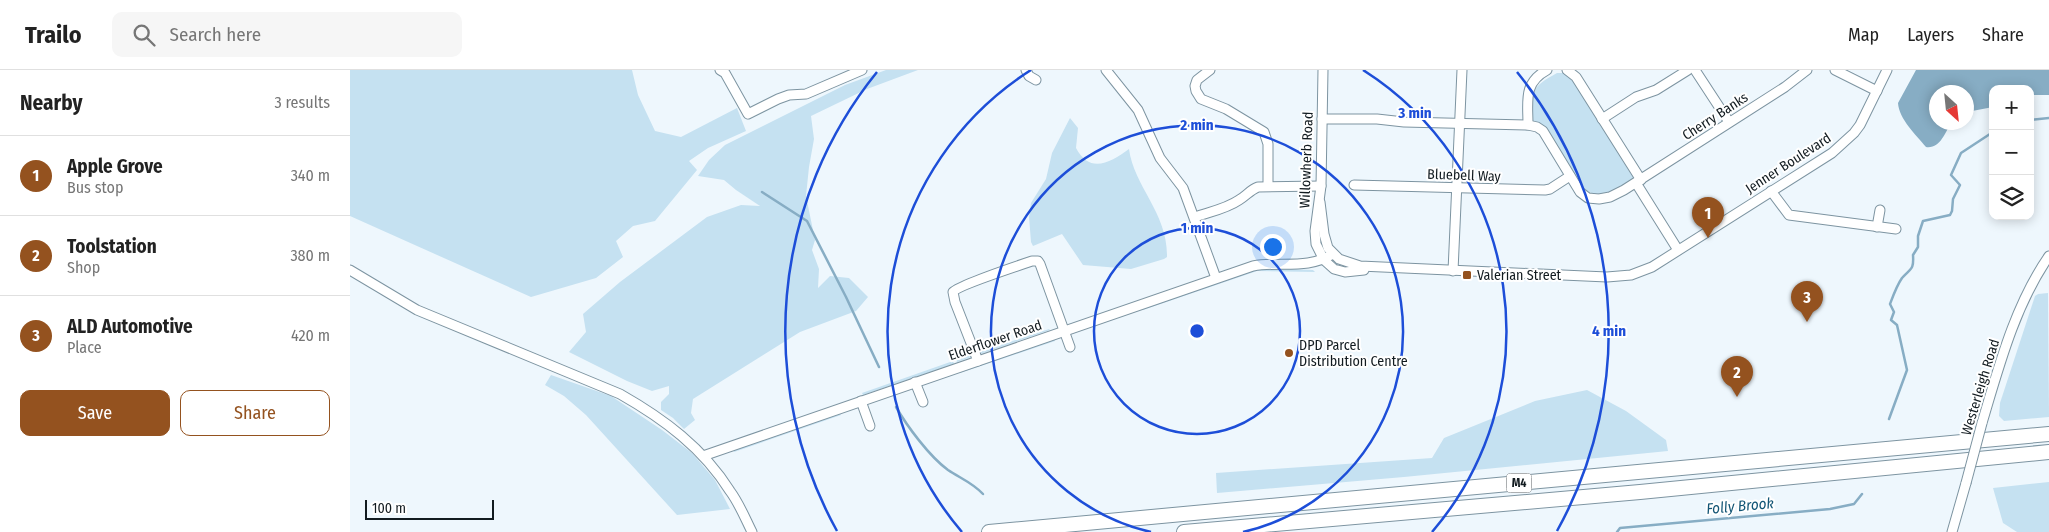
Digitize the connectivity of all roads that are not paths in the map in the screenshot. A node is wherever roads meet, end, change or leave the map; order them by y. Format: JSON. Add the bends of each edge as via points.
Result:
{"nodes":[{"id":1,"x":720,"y":70,"type":"edge"},
{"id":2,"x":862,"y":70,"type":"edge"},
{"id":3,"x":1026,"y":70,"type":"edge"},
{"id":4,"x":1106,"y":70,"type":"edge"},
{"id":5,"x":1210,"y":70,"type":"edge"},
{"id":6,"x":1323,"y":70,"type":"edge"},
{"id":7,"x":1462,"y":70,"type":"edge"},
{"id":8,"x":1547,"y":70,"type":"edge"},
{"id":9,"x":1567,"y":70,"type":"edge"},
{"id":10,"x":1688,"y":70,"type":"edge"},
{"id":11,"x":1695,"y":70,"type":"edge"},
{"id":12,"x":1807,"y":70,"type":"edge"},
{"id":13,"x":1835,"y":70,"type":"edge"},
{"id":14,"x":1887,"y":70,"type":"edge"},
{"id":15,"x":839,"y":74,"type":"edge"},
{"id":16,"x":1036,"y":80,"type":"dead end"},
{"id":17,"x":1877,"y":91,"type":"junction"},
{"id":18,"x":1602,"y":118,"type":"junction"},
{"id":19,"x":1322,"y":119,"type":"junction"},
{"id":20,"x":1729,"y":122,"type":"junction"},
{"id":21,"x":1459,"y":123,"type":"junction"},
{"id":22,"x":1528,"y":125,"type":"junction"},
{"id":23,"x":1570,"y":176,"type":"junction"},
{"id":24,"x":1638,"y":182,"type":"junction"},
{"id":25,"x":1354,"y":185,"type":"dead end"},
{"id":26,"x":1268,"y":186,"type":"junction"},
{"id":27,"x":1321,"y":186,"type":"junction"},
{"id":28,"x":1455,"y":188,"type":"junction"},
{"id":29,"x":1771,"y":191,"type":"junction"},
{"id":30,"x":1320,"y":202,"type":"junction"},
{"id":31,"x":1880,"y":210,"type":"dead end"},
{"id":32,"x":1194,"y":217,"type":"junction"},
{"id":33,"x":1877,"y":227,"type":"junction"},
{"id":34,"x":1896,"y":229,"type":"dead end"},
{"id":35,"x":1327,"y":244,"type":"junction"},
{"id":36,"x":1318,"y":250,"type":"junction"},
{"id":37,"x":1678,"y":250,"type":"junction"},
{"id":38,"x":1333,"y":254,"type":"junction"},
{"id":39,"x":2049,"y":256,"type":"edge"},
{"id":40,"x":1324,"y":260,"type":"junction"},
{"id":41,"x":1298,"y":265,"type":"junction"},
{"id":42,"x":1381,"y":268,"type":"junction"},
{"id":43,"x":350,"y":270,"type":"edge"},
{"id":44,"x":1453,"y":271,"type":"junction"},
{"id":45,"x":1216,"y":278,"type":"junction"},
{"id":46,"x":1064,"y":331,"type":"junction"},
{"id":47,"x":1070,"y":347,"type":"dead end"},
{"id":48,"x":978,"y":360,"type":"junction"},
{"id":49,"x":915,"y":382,"type":"junction"},
{"id":50,"x":861,"y":401,"type":"junction"},
{"id":51,"x":923,"y":402,"type":"dead end"},
{"id":52,"x":870,"y":426,"type":"dead end"},
{"id":53,"x":2049,"y":434,"type":"edge"},
{"id":54,"x":2049,"y":452,"type":"edge"},
{"id":55,"x":704,"y":456,"type":"junction"},
{"id":56,"x":752,"y":532,"type":"edge"},
{"id":57,"x":989,"y":532,"type":"edge"},
{"id":58,"x":1184,"y":532,"type":"edge"},
{"id":59,"x":1952,"y":532,"type":"edge"}],
"edges":[{"from":1,"to":15,"type":"street","via":[[725,73],[748,114],[789,95],[806,94]]},
{"from":2,"to":15,"type":"street"},
{"from":3,"to":16,"type":"street"},
{"from":4,"to":32,"type":"street","via":[[1138,110],[1160,158],[1183,188]]},
{"from":5,"to":26,"type":"street","via":[[1197,80],[1196,91],[1201,98],[1264,132],[1268,144]]},
{"from":6,"to":19,"type":"street","name":"Willowherb Road"},
{"from":7,"to":21,"type":"street"},
{"from":8,"to":22,"type":"street","via":[[1530,85]]},
{"from":9,"to":18,"type":"street","via":[[1576,77]]},
{"from":10,"to":18,"type":"street","via":[[1656,90],[1636,96]]},
{"from":11,"to":20,"type":"street"},
{"from":12,"to":20,"type":"street","name":"Cherry Banks"},
{"from":13,"to":17,"type":"street"},
{"from":14,"to":17,"type":"street","name":"Jenner Boulevard"},
{"from":17,"to":29,"type":"street","name":"Jenner Boulevard","via":[[1860,125],[1845,143]]},
{"from":18,"to":24,"type":"street"},
{"from":19,"to":21,"type":"street"},
{"from":19,"to":27,"type":"street","name":"Willowherb Road"},
{"from":20,"to":24,"type":"street","name":"Cherry Banks"},
{"from":21,"to":22,"type":"street"},
{"from":21,"to":28,"type":"street"},
{"from":22,"to":23,"type":"street","name":"Cherry Banks","via":[[1543,131]]},
{"from":23,"to":24,"type":"street","name":"Cherry Banks","via":[[1580,192],[1588,198],[1598,199],[1610,197]]},
{"from":23,"to":28,"type":"street","name":"Bluebell Way","via":[[1545,190]]},
{"from":24,"to":37,"type":"street"},
{"from":25,"to":28,"type":"street","name":"Bluebell Way"},
{"from":26,"to":27,"type":"street"},
{"from":26,"to":32,"type":"street","via":[[1254,188],[1230,205]]},
{"from":27,"to":30,"type":"street","name":"Willowherb Road"},
{"from":28,"to":44,"type":"street"},
{"from":29,"to":33,"type":"street","via":[[1789,215]]},
{"from":29,"to":37,"type":"street","name":"Jenner Boulevard"},
{"from":30,"to":35,"type":"street"},
{"from":30,"to":36,"type":"street","name":"Willowherb Road","via":[[1315,231]]},
{"from":31,"to":33,"type":"street"},
{"from":32,"to":45,"type":"street"},
{"from":33,"to":34,"type":"street"},
{"from":35,"to":36,"type":"street"},
{"from":35,"to":38,"type":"street"},
{"from":36,"to":40,"type":"street","name":"Jenner Boulevard"},
{"from":36,"to":41,"type":"street"},
{"from":37,"to":44,"type":"street","name":"Jenner Boulevard","via":[[1652,267],[1631,275],[1607,277]]},
{"from":38,"to":40,"type":"street","name":"Elderflower Road"},
{"from":38,"to":42,"type":"street","name":"Jenner Boulevard","via":[[1353,265]]},
{"from":39,"to":59,"type":"street","name":"Westerleigh Road","bridge":true,"via":[[2029,289],[1998,368]]},
{"from":40,"to":41,"type":"street","name":"Elderflower Road"},
{"from":40,"to":42,"type":"street","name":"Jenner Boulevard","via":[[1342,272]]},
{"from":41,"to":45,"type":"street","name":"Elderflower Road","via":[[1258,265]]},
{"from":42,"to":44,"type":"street","name":"Jenner Boulevard"},
{"from":43,"to":55,"type":"street","via":[[416,310],[620,394],[671,426]]},
{"from":45,"to":46,"type":"street","name":"Elderflower Road"},
{"from":46,"to":47,"type":"street"},
{"from":46,"to":48,"type":"street","name":"Elderflower Road"},
{"from":46,"to":48,"type":"street","via":[[1040,264],[1032,261],[960,286],[954,292]]},
{"from":48,"to":49,"type":"street","name":"Elderflower Road"},
{"from":49,"to":50,"type":"street","name":"Elderflower Road"},
{"from":49,"to":51,"type":"street"},
{"from":50,"to":52,"type":"street"},
{"from":50,"to":55,"type":"street","name":"Elderflower Road"},
{"from":53,"to":57,"type":"highway","number":"M4"},
{"from":54,"to":58,"type":"highway","number":"M4"},
{"from":55,"to":56,"type":"street","via":[[731,492]]}]}
